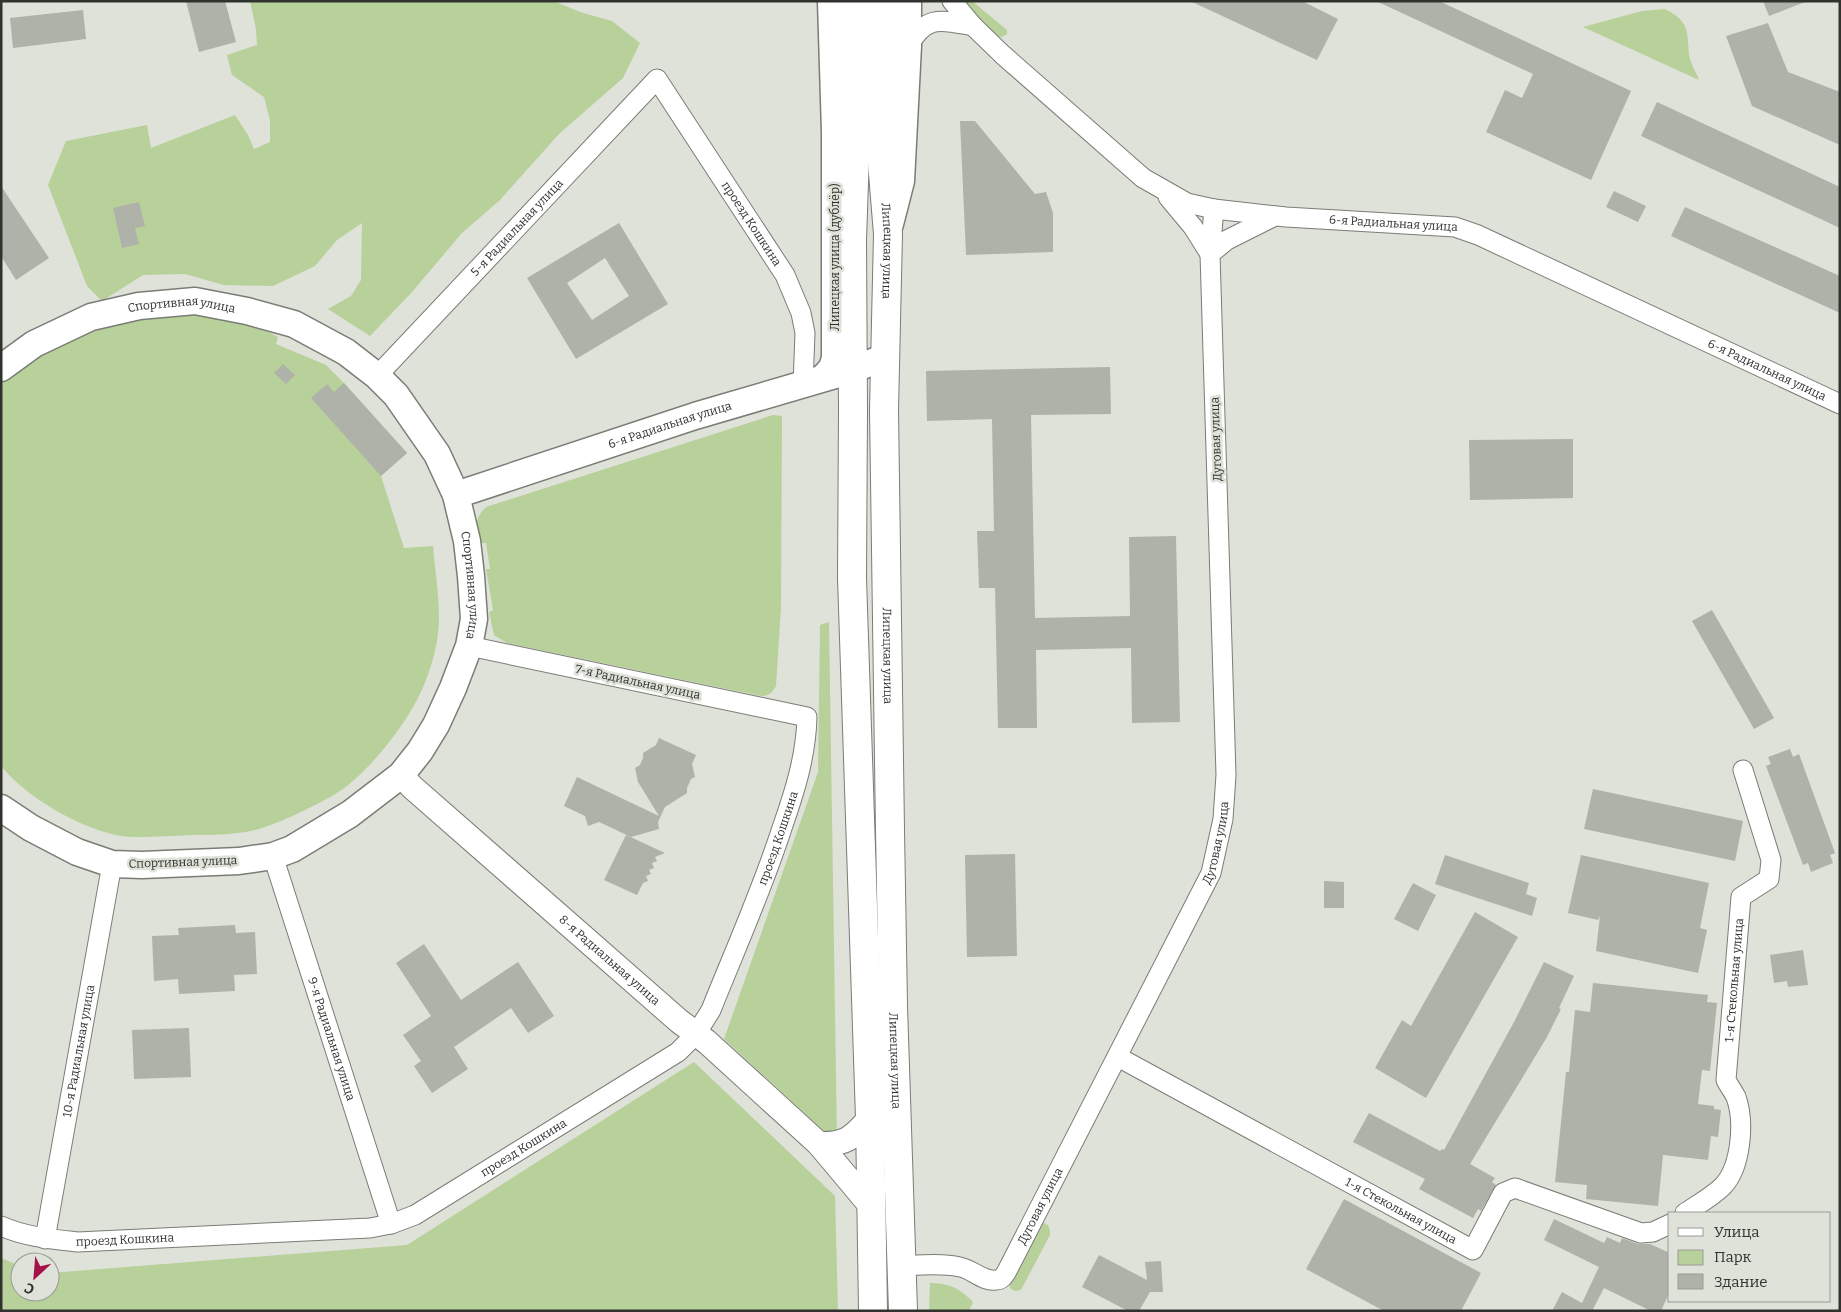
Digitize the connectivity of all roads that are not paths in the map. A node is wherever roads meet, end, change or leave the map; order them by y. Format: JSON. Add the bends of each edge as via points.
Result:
{"nodes":[{"id":1,"x":831,"y":1,"type":"edge"},
{"id":2,"x":858,"y":1,"type":"edge"},
{"id":3,"x":881,"y":1,"type":"edge"},
{"id":4,"x":908,"y":1,"type":"edge"},
{"id":5,"x":952,"y":1,"type":"edge"},
{"id":6,"x":972,"y":26,"type":"junction"},
{"id":7,"x":908,"y":46,"type":"junction"},
{"id":8,"x":657,"y":79,"type":"joint"},
{"id":9,"x":835,"y":132,"type":"junction"},
{"id":10,"x":1162,"y":190,"type":"junction"},
{"id":11,"x":1214,"y":210,"type":"junction"},
{"id":12,"x":1276,"y":216,"type":"junction"},
{"id":13,"x":888,"y":234,"type":"junction"},
{"id":14,"x":852,"y":239,"type":"junction"},
{"id":15,"x":1210,"y":254,"type":"junction"},
{"id":16,"x":885,"y":357,"type":"junction"},
{"id":17,"x":1,"y":368,"type":"edge"},
{"id":18,"x":852,"y":370,"type":"junction"},
{"id":19,"x":377,"y":376,"type":"junction"},
{"id":20,"x":813,"y":382,"type":"junction"},
{"id":21,"x":1840,"y":404,"type":"edge"},
{"id":22,"x":456,"y":495,"type":"junction"},
{"id":23,"x":469,"y":646,"type":"junction"},
{"id":24,"x":807,"y":717,"type":"joint"},
{"id":25,"x":1743,"y":770,"type":"dead end"},
{"id":26,"x":400,"y":774,"type":"junction"},
{"id":27,"x":1,"y":808,"type":"edge"},
{"id":28,"x":273,"y":856,"type":"junction"},
{"id":29,"x":112,"y":864,"type":"junction"},
{"id":30,"x":696,"y":1034,"type":"junction"},
{"id":31,"x":1118,"y":1057,"type":"junction"},
{"id":32,"x":870,"y":1118,"type":"junction"},
{"id":33,"x":819,"y":1144,"type":"junction"},
{"id":34,"x":872,"y":1206,"type":"junction"},
{"id":35,"x":1686,"y":1212,"type":"edge"},
{"id":36,"x":391,"y":1224,"type":"junction"},
{"id":37,"x":1668,"y":1225,"type":"edge"},
{"id":38,"x":1,"y":1226,"type":"edge"},
{"id":39,"x":45,"y":1239,"type":"junction"},
{"id":40,"x":902,"y":1266,"type":"junction"},
{"id":41,"x":873,"y":1311,"type":"edge"},
{"id":42,"x":903,"y":1311,"type":"edge"}],
"edges":[{"from":1,"to":9,"type":"main road","name":"Липецкая улица (дублёр)"},
{"from":2,"to":14,"type":"main road"},
{"from":3,"to":13,"type":"main road","name":"Липецкая улица","via":[[882,161]]},
{"from":4,"to":7,"type":"main road"},
{"from":5,"to":6,"type":"street","name":"6-я Радиальная улица"},
{"from":6,"to":7,"type":"street","via":[[941,21],[927,24]]},
{"from":6,"to":10,"type":"street","name":"6-я Радиальная улица","via":[[1143,178]]},
{"from":7,"to":13,"type":"main road","via":[[900,181]]},
{"from":8,"to":19,"type":"street","name":"5-я Радиальная улица"},
{"from":8,"to":20,"type":"street","name":"проезд Кошкина","via":[[785,275],[801,314]]},
{"from":9,"to":14,"type":"main road","name":"Липецкая улица (дублёр)"},
{"from":9,"to":20,"type":"main road","name":"Липецкая улица (дублёр)","via":[[835,358],[832,368]]},
{"from":10,"to":11,"type":"street","name":"6-я Радиальная улица","via":[[1187,203]]},
{"from":10,"to":15,"type":"street","via":[[1193,227]]},
{"from":11,"to":12,"type":"street","name":"6-я Радиальная улица"},
{"from":11,"to":15,"type":"street","name":"Дуговая улица"},
{"from":12,"to":15,"type":"street","via":[[1227,240]]},
{"from":12,"to":21,"type":"street","name":"6-я Радиальная улица","via":[[1454,227],[1478,235]]},
{"from":13,"to":16,"type":"main road","name":"Липецкая улица"},
{"from":14,"to":18,"type":"main road"},
{"from":15,"to":31,"type":"street","name":"Дуговая улица","via":[[1226,775],[1223,819],[1211,873]]},
{"from":16,"to":18,"type":"main road","name":"6-я Радиальная улица"},
{"from":16,"to":40,"type":"main road","name":"Липецкая улица","via":[[892,986]]},
{"from":17,"to":19,"type":"main road","name":"Спортивная улица","via":[[34,344],[91,317],[139,306],[195,301],[294,324],[346,352]]},
{"from":18,"to":20,"type":"main road","name":"6-я Радиальная улица"},
{"from":18,"to":32,"type":"main road","via":[[852,578]]},
{"from":19,"to":22,"type":"main road","name":"Спортивная улица","via":[[396,395],[426,436]]},
{"from":20,"to":22,"type":"main road","name":"6-я Радиальная улица","via":[[694,416]]},
{"from":22,"to":23,"type":"main road","name":"Спортивная улица","via":[[471,576],[474,618]]},
{"from":23,"to":24,"type":"street","name":"7-я Радиальная улица"},
{"from":23,"to":26,"type":"main road","name":"Спортивная улица","via":[[436,725]]},
{"from":24,"to":30,"type":"street","name":"проезд Кошкина","via":[[803,760],[778,841],[711,1010]]},
{"from":25,"to":35,"type":"street","name":"1-я Стекольная улица","via":[[1771,860],[1769,879],[1740,897],[1726,1080],[1736,1097],[1740,1143],[1735,1166],[1723,1186]]},
{"from":26,"to":28,"type":"main road","name":"Спортивная улица","via":[[350,814],[292,849]]},
{"from":26,"to":30,"type":"street","name":"8-я Радиальная улица"},
{"from":27,"to":29,"type":"main road","name":"Спортивная улица","via":[[77,852]]},
{"from":28,"to":29,"type":"main road","name":"Спортивная улица","via":[[239,861]]},
{"from":28,"to":36,"type":"street","name":"9-я Радиальная улица"},
{"from":29,"to":39,"type":"street","name":"10-я Радиальная улица"},
{"from":30,"to":33,"type":"street","name":"8-я Радиальная улица"},
{"from":30,"to":36,"type":"street","name":"проезд Кошкина","via":[[678,1052],[561,1126],[416,1215]]},
{"from":31,"to":37,"type":"street","name":"1-я Стекольная улица","via":[[1473,1250],[1504,1194],[1515,1188],[1641,1233]]},
{"from":31,"to":40,"type":"street","name":"Дуговая улица","via":[[1002,1278],[994,1281],[949,1265]]},
{"from":32,"to":33,"type":"street","via":[[844,1142]]},
{"from":32,"to":34,"type":"main road"},
{"from":33,"to":34,"type":"street","name":"8-я Радиальная улица"},
{"from":34,"to":41,"type":"main road"},
{"from":36,"to":39,"type":"street","name":"проезд Кошкина","via":[[370,1228],[78,1242]]},
{"from":38,"to":39,"type":"street","name":"проезд Кошкина"},
{"from":40,"to":42,"type":"main road","name":"Липецкая улица"}]}
